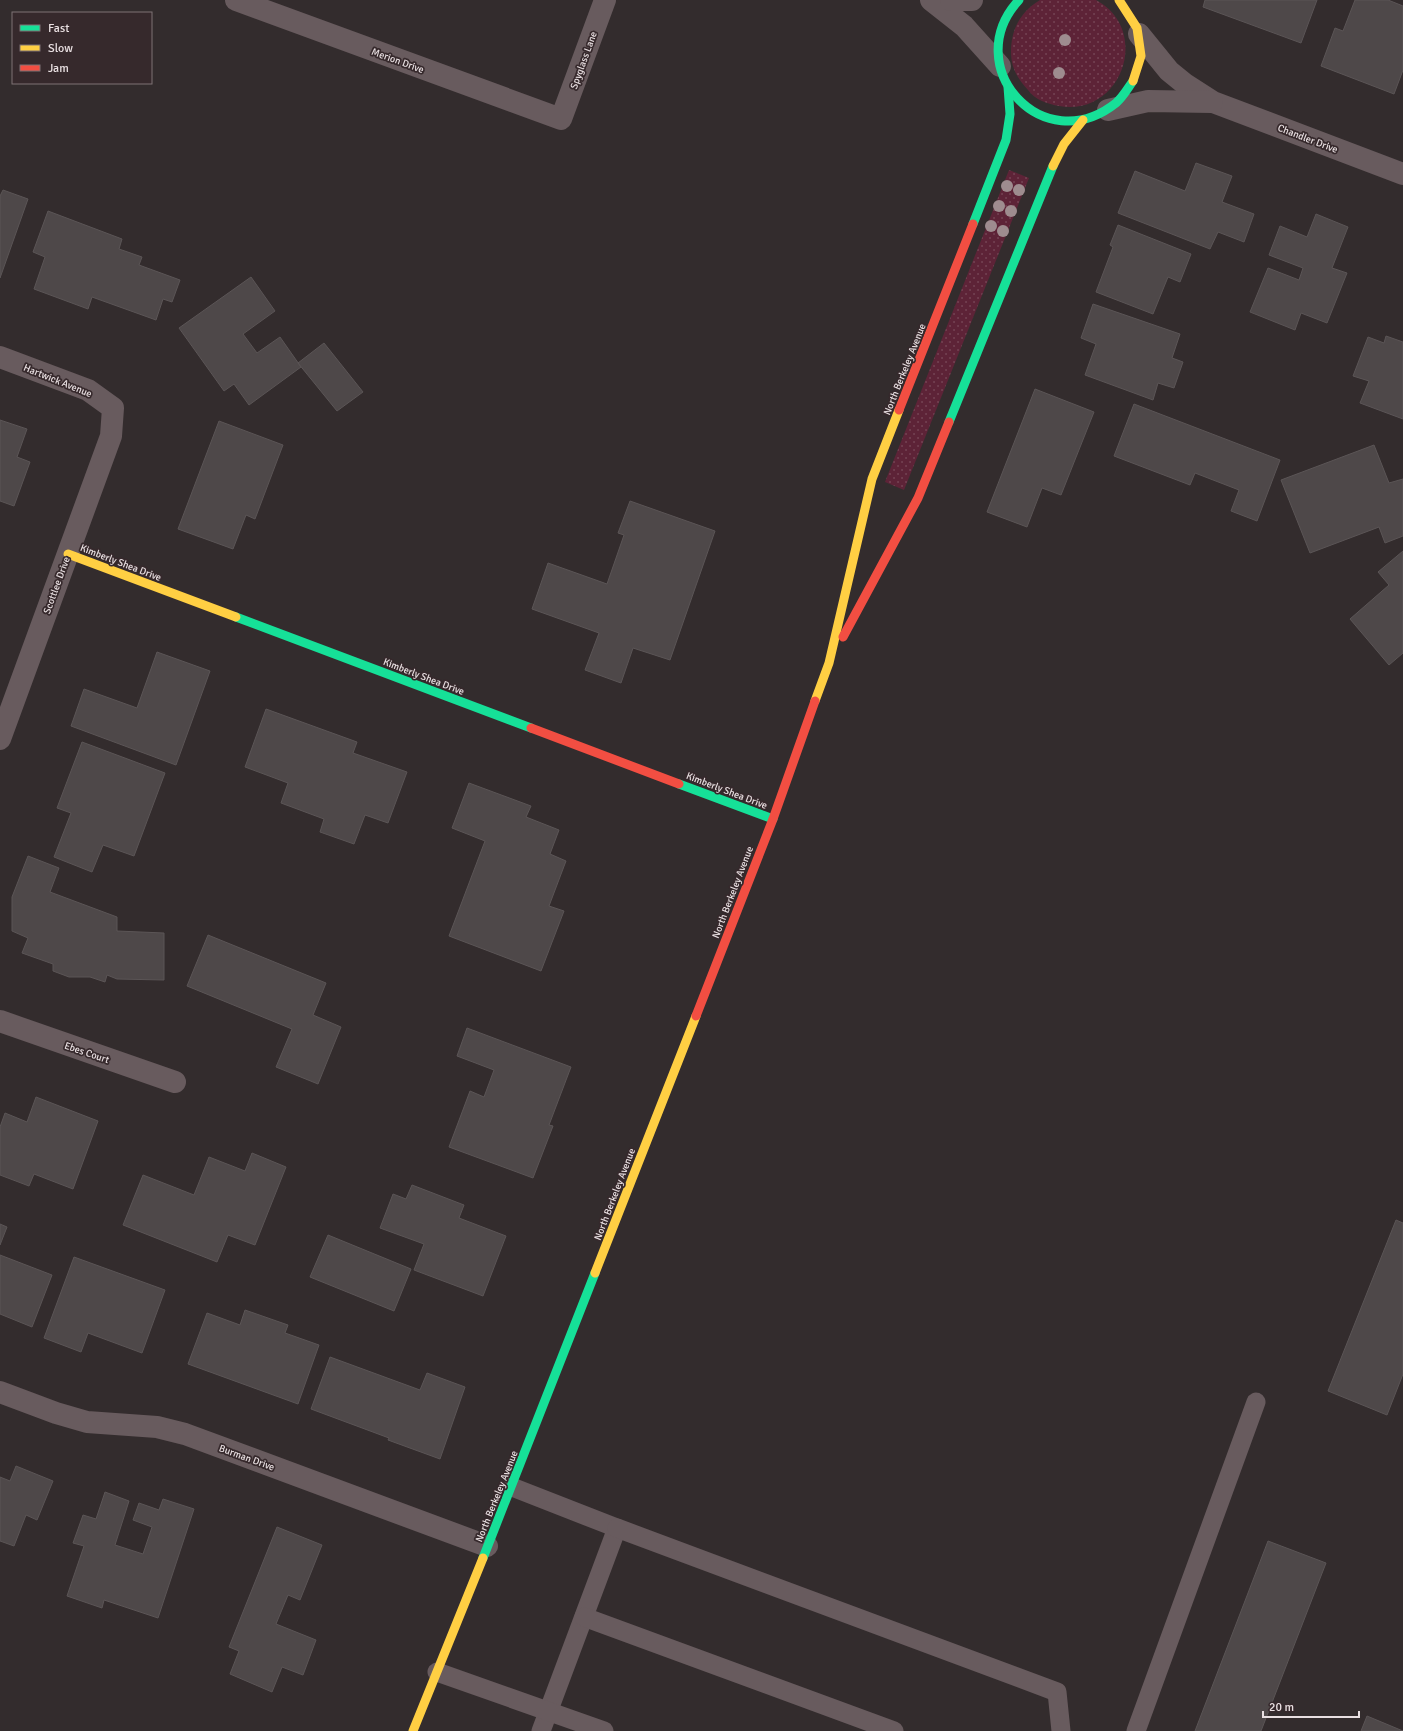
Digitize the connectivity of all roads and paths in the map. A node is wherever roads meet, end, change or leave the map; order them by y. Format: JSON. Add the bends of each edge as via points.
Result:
{"nodes":[{"id":1,"x":236,"y":0,"type":"edge"},
{"id":2,"x":604,"y":0,"type":"edge"},
{"id":3,"x":931,"y":0,"type":"edge"},
{"id":4,"x":951,"y":0,"type":"edge"},
{"id":5,"x":972,"y":0,"type":"edge"},
{"id":6,"x":1019,"y":0,"type":"edge"},
{"id":7,"x":1119,"y":0,"type":"edge"},
{"id":8,"x":1128,"y":0,"type":"edge"},
{"id":9,"x":1128,"y":10,"type":"junction"},
{"id":10,"x":1139,"y":34,"type":"junction"},
{"id":11,"x":1000,"y":66,"type":"junction"},
{"id":12,"x":1008,"y":87,"type":"junction"},
{"id":13,"x":1213,"y":102,"type":"junction"},
{"id":14,"x":1108,"y":110,"type":"junction"},
{"id":15,"x":561,"y":119,"type":"joint"},
{"id":16,"x":1083,"y":120,"type":"junction"},
{"id":17,"x":1403,"y":174,"type":"edge"},
{"id":18,"x":0,"y":357,"type":"edge"},
{"id":19,"x":113,"y":408,"type":"joint"},
{"id":20,"x":68,"y":554,"type":"junction"},
{"id":21,"x":829,"y":663,"type":"junction"},
{"id":22,"x":0,"y":739,"type":"edge"},
{"id":23,"x":772,"y":819,"type":"junction"},
{"id":24,"x":0,"y":1021,"type":"edge"},
{"id":25,"x":174,"y":1082,"type":"dead end"},
{"id":26,"x":0,"y":1392,"type":"edge"},
{"id":27,"x":1256,"y":1402,"type":"dead end"},
{"id":28,"x":512,"y":1486,"type":"junction"},
{"id":29,"x":617,"y":1528,"type":"junction"},
{"id":30,"x":488,"y":1546,"type":"junction"},
{"id":31,"x":584,"y":1617,"type":"junction"},
{"id":32,"x":437,"y":1672,"type":"junction"},
{"id":33,"x":549,"y":1710,"type":"junction"},
{"id":34,"x":413,"y":1731,"type":"edge"},
{"id":35,"x":541,"y":1731,"type":"edge"},
{"id":36,"x":604,"y":1731,"type":"edge"},
{"id":37,"x":894,"y":1731,"type":"edge"},
{"id":38,"x":1062,"y":1731,"type":"edge"},
{"id":39,"x":1136,"y":1731,"type":"edge"}],
"edges":[{"from":1,"to":15,"type":"street","name":"Merion Drive"},
{"from":2,"to":15,"type":"street","name":"Spyglass Lane"},
{"from":3,"to":11,"type":"street","via":[[964,26]]},
{"from":4,"to":5,"type":"street"},
{"from":6,"to":11,"type":"street","via":[[1002,25],[998,52]]},
{"from":7,"to":9,"type":"street"},
{"from":8,"to":9,"type":"street"},
{"from":9,"to":10,"type":"street"},
{"from":10,"to":13,"type":"street","name":"Chandler Drive","via":[[1170,71]]},
{"from":10,"to":14,"type":"street","via":[[1140,56],[1135,77],[1124,95]]},
{"from":11,"to":12,"type":"street"},
{"from":12,"to":16,"type":"street","via":[[1022,104],[1040,115],[1061,121]]},
{"from":12,"to":21,"type":"street","name":"North Berkeley Avenue","via":[[1010,110],[1006,140],[872,479]]},
{"from":13,"to":14,"type":"street","name":"Chandler Drive","via":[[1154,100]]},
{"from":13,"to":17,"type":"street","name":"Chandler Drive"},
{"from":14,"to":16,"type":"street"},
{"from":16,"to":21,"type":"street","name":"North Berkeley Avenue","via":[[1064,144],[1051,170],[918,498]]},
{"from":18,"to":19,"type":"street","name":"Hartwick Avenue","via":[[88,390]]},
{"from":19,"to":20,"type":"street","name":"Scottlee Drive","via":[[111,436]]},
{"from":20,"to":22,"type":"street","name":"Scottlee Drive"},
{"from":20,"to":23,"type":"street","name":"Kimberly Shea Drive"},
{"from":21,"to":23,"type":"street","name":"North Berkeley Avenue"},
{"from":23,"to":28,"type":"street","name":"North Berkeley Avenue"},
{"from":24,"to":25,"type":"street","name":"Ebes Court"},
{"from":26,"to":30,"type":"street","name":"Burman Drive","via":[[87,1422],[157,1427],[185,1434]]},
{"from":27,"to":39,"type":"lane"},
{"from":28,"to":29,"type":"lane"},
{"from":28,"to":30,"type":"street","name":"North Berkeley Avenue"},
{"from":29,"to":31,"type":"lane"},
{"from":29,"to":38,"type":"lane","via":[[1057,1692]]},
{"from":30,"to":32,"type":"street","name":"North Berkeley Avenue"},
{"from":31,"to":33,"type":"lane"},
{"from":31,"to":37,"type":"lane"},
{"from":32,"to":33,"type":"lane"},
{"from":32,"to":34,"type":"street","name":"North Berkeley Avenue"},
{"from":33,"to":35,"type":"lane"},
{"from":33,"to":36,"type":"lane"}]}
